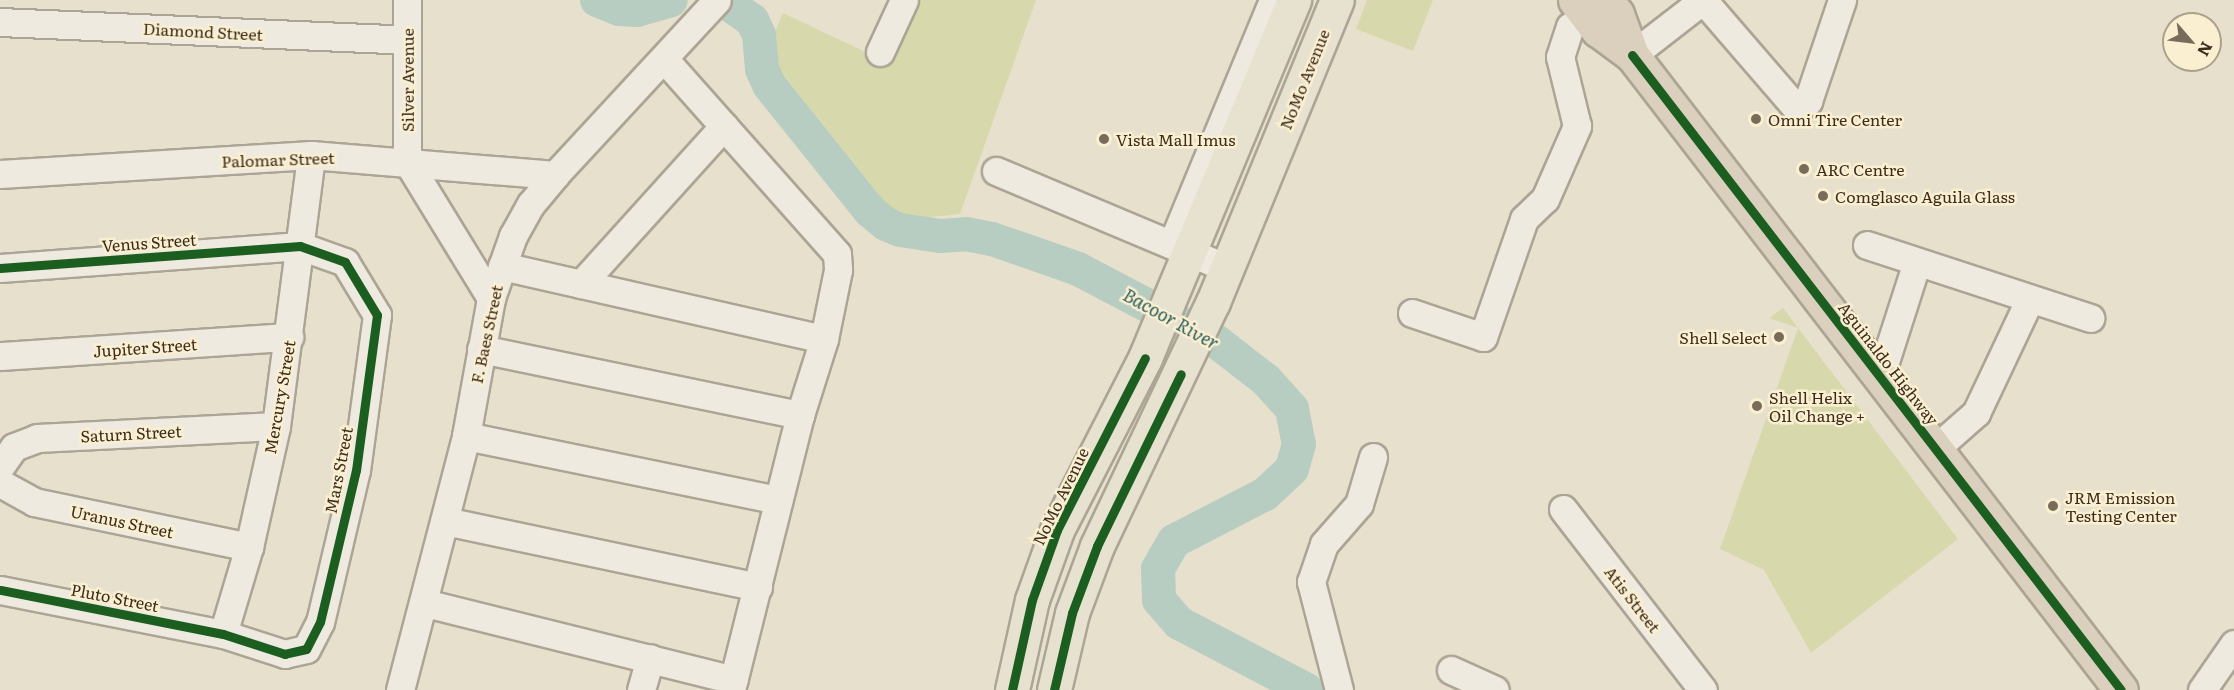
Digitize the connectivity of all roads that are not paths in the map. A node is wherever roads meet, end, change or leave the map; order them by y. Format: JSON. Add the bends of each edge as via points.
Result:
{"nodes":[{"id":1,"x":407,"y":0,"type":"edge"},
{"id":2,"x":904,"y":0,"type":"edge"},
{"id":3,"x":1337,"y":0,"type":"edge"},
{"id":4,"x":1703,"y":0,"type":"edge"},
{"id":5,"x":1842,"y":0,"type":"edge"},
{"id":6,"x":1283,"y":2,"type":"edge"},
{"id":7,"x":714,"y":5,"type":"edge"},
{"id":8,"x":1589,"y":5,"type":"edge"},
{"id":9,"x":0,"y":22,"type":"edge"},
{"id":10,"x":407,"y":40,"type":"junction"},
{"id":11,"x":880,"y":52,"type":"dead end"},
{"id":12,"x":1632,"y":55,"type":"junction"},
{"id":13,"x":665,"y":60,"type":"junction"},
{"id":14,"x":724,"y":126,"type":"junction"},
{"id":15,"x":311,"y":155,"type":"junction"},
{"id":16,"x":407,"y":161,"type":"junction"},
{"id":17,"x":996,"y":171,"type":"dead end"},
{"id":18,"x":0,"y":174,"type":"edge"},
{"id":19,"x":555,"y":175,"type":"junction"},
{"id":20,"x":1867,"y":245,"type":"dead end"},
{"id":21,"x":300,"y":246,"type":"junction"},
{"id":22,"x":1181,"y":248,"type":"junction"},
{"id":23,"x":1917,"y":262,"type":"junction"},
{"id":24,"x":502,"y":266,"type":"junction"},
{"id":25,"x":0,"y":268,"type":"edge"},
{"id":26,"x":1227,"y":268,"type":"junction"},
{"id":27,"x":581,"y":284,"type":"junction"},
{"id":28,"x":491,"y":298,"type":"junction"},
{"id":29,"x":2030,"y":299,"type":"junction"},
{"id":30,"x":1412,"y":313,"type":"dead end"},
{"id":31,"x":2090,"y":318,"type":"dead end"},
{"id":32,"x":289,"y":337,"type":"junction"},
{"id":33,"x":824,"y":339,"type":"junction"},
{"id":34,"x":481,"y":348,"type":"junction"},
{"id":35,"x":0,"y":356,"type":"edge"},
{"id":36,"x":1880,"y":377,"type":"junction"},
{"id":37,"x":800,"y":415,"type":"junction"},
{"id":38,"x":276,"y":426,"type":"junction"},
{"id":39,"x":466,"y":436,"type":"junction"},
{"id":40,"x":1935,"y":449,"type":"junction"},
{"id":41,"x":1373,"y":457,"type":"dead end"},
{"id":42,"x":0,"y":467,"type":"edge"},
{"id":43,"x":0,"y":483,"type":"edge"},
{"id":44,"x":779,"y":500,"type":"junction"},
{"id":45,"x":1563,"y":509,"type":"dead end"},
{"id":46,"x":445,"y":521,"type":"junction"},
{"id":47,"x":249,"y":547,"type":"junction"},
{"id":48,"x":758,"y":586,"type":"junction"},
{"id":49,"x":0,"y":590,"type":"edge"},
{"id":50,"x":425,"y":603,"type":"junction"},
{"id":51,"x":223,"y":634,"type":"junction"},
{"id":52,"x":2234,"y":644,"type":"edge"},
{"id":53,"x":650,"y":658,"type":"junction"},
{"id":54,"x":1450,"y":670,"type":"dead end"},
{"id":55,"x":732,"y":685,"type":"edge"},
{"id":56,"x":409,"y":687,"type":"edge"},
{"id":57,"x":641,"y":690,"type":"edge"},
{"id":58,"x":1012,"y":690,"type":"edge"},
{"id":59,"x":1054,"y":690,"type":"edge"},
{"id":60,"x":1339,"y":690,"type":"edge"},
{"id":61,"x":1496,"y":690,"type":"edge"},
{"id":62,"x":1703,"y":690,"type":"edge"},
{"id":63,"x":2121,"y":690,"type":"edge"},
{"id":64,"x":2202,"y":690,"type":"edge"}],
"edges":[{"from":1,"to":10,"type":"street","name":"Silver Avenue"},
{"from":2,"to":11,"type":"street"},
{"from":3,"to":26,"type":"main road","name":"NoMo Avenue"},
{"from":4,"to":5,"type":"street","via":[[1797,109],[1808,101]]},
{"from":4,"to":12,"type":"street"},
{"from":6,"to":22,"type":"main road","name":"NoMo Avenue"},
{"from":7,"to":13,"type":"street","name":"F. Baes Street"},
{"from":8,"to":12,"type":"highway","name":"Aguinaldo Highway","via":[[1617,14]]},
{"from":8,"to":30,"type":"street","via":[[1570,27],[1560,57],[1577,126],[1545,199],[1524,219],[1483,337]]},
{"from":9,"to":10,"type":"street","name":"Diamond Street"},
{"from":10,"to":16,"type":"street","name":"Silver Avenue"},
{"from":12,"to":36,"type":"highway","name":"Aguinaldo Highway"},
{"from":13,"to":14,"type":"street"},
{"from":13,"to":19,"type":"street","name":"F. Baes Street"},
{"from":14,"to":27,"type":"street"},
{"from":14,"to":33,"type":"street","via":[[837,254],[838,270]]},
{"from":15,"to":16,"type":"street","name":"Palomar Street"},
{"from":15,"to":18,"type":"street","name":"Palomar Street"},
{"from":15,"to":21,"type":"street","name":"Mercury Street"},
{"from":16,"to":19,"type":"street","name":"Palomar Street"},
{"from":16,"to":28,"type":"street"},
{"from":17,"to":22,"type":"street"},
{"from":19,"to":24,"type":"street","name":"F. Baes Street","via":[[531,204]]},
{"from":20,"to":23,"type":"street"},
{"from":21,"to":25,"type":"street","name":"Venus Street"},
{"from":21,"to":32,"type":"street","name":"Mercury Street"},
{"from":21,"to":51,"type":"street","name":"Mars Street","via":[[345,262],[377,315],[356,470],[320,622],[306,649],[285,654]]},
{"from":22,"to":26,"type":"street"},
{"from":22,"to":58,"type":"main road","name":"NoMo Avenue","via":[[1176,285],[1145,358],[1057,530],[1032,600]]},
{"from":23,"to":29,"type":"street"},
{"from":23,"to":36,"type":"street"},
{"from":24,"to":27,"type":"street"},
{"from":24,"to":28,"type":"street","name":"F. Baes Street"},
{"from":26,"to":59,"type":"main road","name":"NoMo Avenue","via":[[1181,374],[1097,546],[1072,613]]},
{"from":27,"to":33,"type":"street"},
{"from":28,"to":34,"type":"street","name":"F. Baes Street"},
{"from":29,"to":31,"type":"street"},
{"from":29,"to":40,"type":"street","via":[[1976,413]]},
{"from":32,"to":35,"type":"street","name":"Jupiter Street"},
{"from":32,"to":38,"type":"street","name":"Mercury Street"},
{"from":33,"to":37,"type":"street"},
{"from":34,"to":37,"type":"street"},
{"from":34,"to":39,"type":"street","name":"F. Baes Street"},
{"from":36,"to":40,"type":"highway","name":"Aguinaldo Highway"},
{"from":37,"to":44,"type":"street"},
{"from":38,"to":42,"type":"street","name":"Saturn Street","via":[[37,438],[14,447]]},
{"from":38,"to":47,"type":"street","name":"Mercury Street"},
{"from":39,"to":44,"type":"street"},
{"from":39,"to":46,"type":"street","name":"F. Baes Street"},
{"from":40,"to":63,"type":"highway","name":"Aguinaldo Highway"},
{"from":41,"to":60,"type":"street","via":[[1359,504],[1324,544],[1311,582]]},
{"from":43,"to":47,"type":"street","name":"Uranus Street","via":[[34,502]]},
{"from":44,"to":48,"type":"street"},
{"from":45,"to":62,"type":"street","name":"Atis Street"},
{"from":46,"to":48,"type":"street"},
{"from":46,"to":50,"type":"street","name":"F. Baes Street"},
{"from":47,"to":51,"type":"street","name":"Mercury Street"},
{"from":48,"to":55,"type":"street"},
{"from":49,"to":51,"type":"street","name":"Pluto Street"},
{"from":50,"to":53,"type":"street"},
{"from":50,"to":56,"type":"street","name":"F. Baes Street"},
{"from":52,"to":64,"type":"street"},
{"from":53,"to":55,"type":"street"},
{"from":53,"to":57,"type":"street"},
{"from":54,"to":61,"type":"street"}]}
